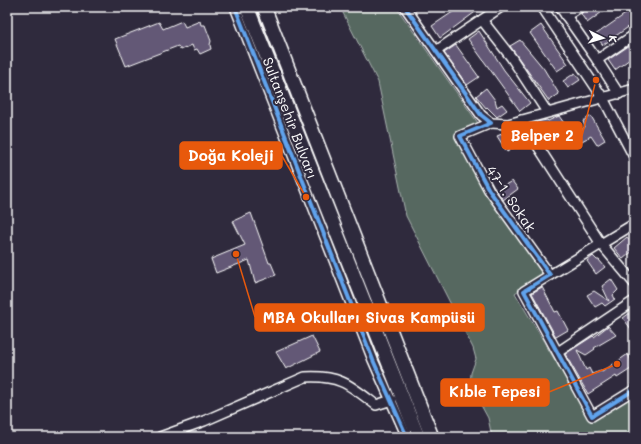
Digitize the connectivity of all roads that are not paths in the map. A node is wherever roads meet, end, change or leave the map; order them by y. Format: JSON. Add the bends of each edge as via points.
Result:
{"nodes":[{"id":1,"x":235,"y":7,"type":"edge"},
{"id":2,"x":247,"y":7,"type":"edge"},
{"id":3,"x":264,"y":7,"type":"edge"},
{"id":4,"x":405,"y":7,"type":"edge"},
{"id":5,"x":501,"y":7,"type":"edge"},
{"id":6,"x":542,"y":7,"type":"edge"},
{"id":7,"x":560,"y":7,"type":"edge"},
{"id":8,"x":580,"y":7,"type":"edge"},
{"id":9,"x":566,"y":16,"type":"junction"},
{"id":10,"x":482,"y":20,"type":"junction"},
{"id":11,"x":634,"y":35,"type":"edge"},
{"id":12,"x":436,"y":51,"type":"junction"},
{"id":13,"x":597,"y":60,"type":"junction"},
{"id":14,"x":633,"y":91,"type":"edge"},
{"id":15,"x":619,"y":94,"type":"junction"},
{"id":16,"x":603,"y":98,"type":"junction"},
{"id":17,"x":547,"y":112,"type":"junction"},
{"id":18,"x":521,"y":120,"type":"junction"},
{"id":19,"x":491,"y":123,"type":"junction"},
{"id":20,"x":634,"y":157,"type":"edge"},
{"id":21,"x":634,"y":224,"type":"edge"},
{"id":22,"x":601,"y":244,"type":"junction"},
{"id":23,"x":550,"y":275,"type":"junction"},
{"id":24,"x":634,"y":283,"type":"edge"},
{"id":25,"x":634,"y":301,"type":"edge"},
{"id":26,"x":558,"y":352,"type":"junction"},
{"id":27,"x":634,"y":390,"type":"edge"},
{"id":28,"x":392,"y":400,"type":"junction"},
{"id":29,"x":160,"y":437,"type":"edge"},
{"id":30,"x":407,"y":437,"type":"edge"},
{"id":31,"x":418,"y":437,"type":"edge"},
{"id":32,"x":432,"y":437,"type":"edge"}],
"edges":[{"from":1,"to":28,"type":"street","name":"Sultanşehir Bulvarı","via":[[373,360]]},
{"from":2,"to":31,"type":"highway","name":"Sultanşehir Bulvarı"},
{"from":3,"to":32,"type":"highway","name":"Sultanşehir Bulvarı"},
{"from":4,"to":12,"type":"street"},
{"from":5,"to":10,"type":"street"},
{"from":6,"to":16,"type":"street"},
{"from":7,"to":9,"type":"street"},
{"from":8,"to":9,"type":"street"},
{"from":9,"to":13,"type":"street"},
{"from":10,"to":12,"type":"street"},
{"from":10,"to":17,"type":"street","via":[[511,57]]},
{"from":11,"to":13,"type":"street"},
{"from":12,"to":19,"type":"street","via":[[481,115]]},
{"from":13,"to":15,"type":"street"},
{"from":14,"to":15,"type":"street"},
{"from":15,"to":16,"type":"street"},
{"from":16,"to":17,"type":"street"},
{"from":16,"to":20,"type":"street"},
{"from":17,"to":18,"type":"street"},
{"from":18,"to":19,"type":"street","via":[[508,124]]},
{"from":18,"to":22,"type":"street"},
{"from":19,"to":23,"type":"street","name":"47-1. Sokak","via":[[460,136],[489,190]]},
{"from":21,"to":22,"type":"street"},
{"from":22,"to":23,"type":"street"},
{"from":22,"to":24,"type":"street"},
{"from":23,"to":26,"type":"street","via":[[524,291]]},
{"from":25,"to":26,"type":"street"},
{"from":26,"to":27,"type":"street","via":[[592,416]]},
{"from":28,"to":29,"type":"street","via":[[376,405],[347,382],[322,376],[305,377],[204,422]]},
{"from":28,"to":30,"type":"street","name":"Sultanşehir Bulvarı"}]}
